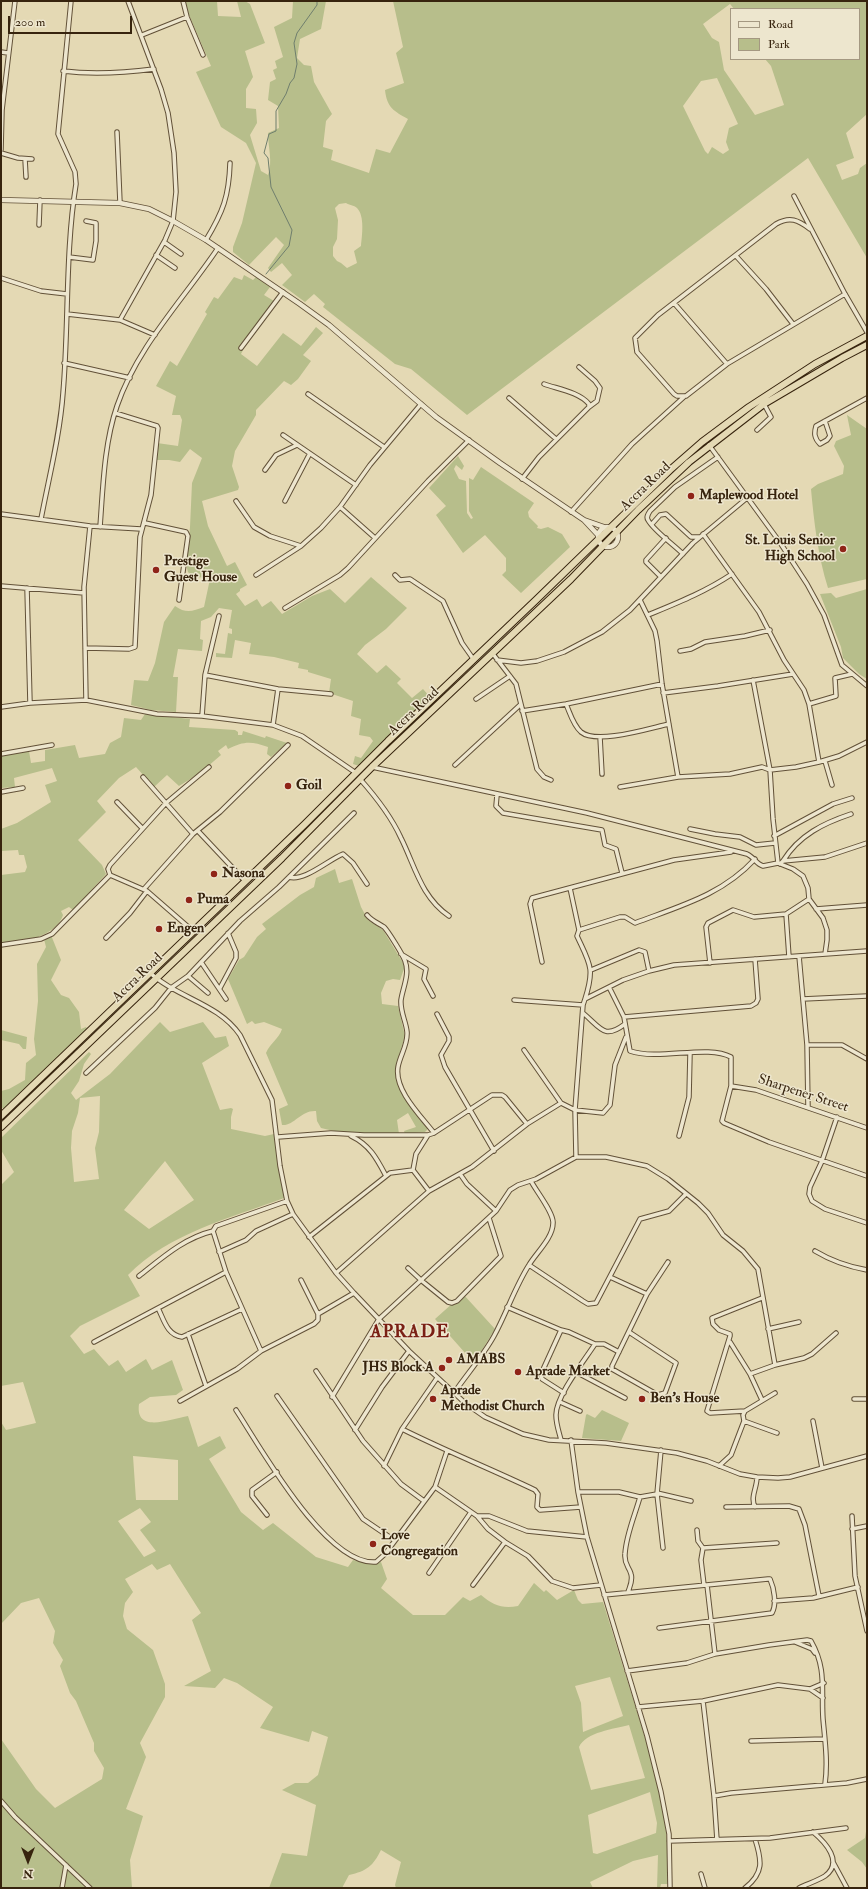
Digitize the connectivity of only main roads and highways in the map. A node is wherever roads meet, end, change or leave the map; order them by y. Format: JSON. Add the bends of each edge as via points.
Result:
{"nodes":[{"id":1,"x":867,"y":336,"type":"edge"},
{"id":2,"x":867,"y":345,"type":"edge"},
{"id":3,"x":536,"y":600,"type":"junction"},
{"id":4,"x":541,"y":608,"type":"junction"},
{"id":5,"x":1,"y":1116,"type":"edge"},
{"id":6,"x":1,"y":1127,"type":"edge"}],
"edges":[{"from":1,"to":3,"type":"highway","name":"Accra Road","via":[[776,388],[724,425],[670,470],[612,527],[598,537]]},
{"from":2,"to":4,"type":"highway","name":"Accra Road","via":[[764,404],[709,446],[663,487]]},
{"from":3,"to":4,"type":"highway"},
{"from":3,"to":5,"type":"highway","name":"Accra Road"},
{"from":4,"to":6,"type":"highway","name":"Accra Road","via":[[372,767],[304,837]]}]}
